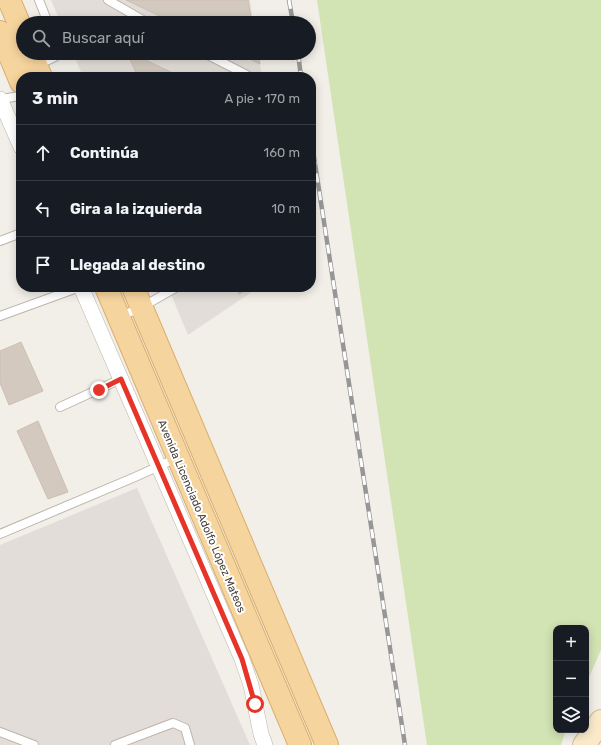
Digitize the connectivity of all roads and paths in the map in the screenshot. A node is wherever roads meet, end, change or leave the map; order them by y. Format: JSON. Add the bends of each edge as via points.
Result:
{"nodes":[{"id":1,"x":9,"y":0,"type":"edge"},
{"id":2,"x":38,"y":0,"type":"edge"},
{"id":3,"x":108,"y":0,"type":"edge"},
{"id":4,"x":16,"y":16,"type":"edge"},
{"id":5,"x":45,"y":16,"type":"edge"},
{"id":6,"x":136,"y":16,"type":"edge"},
{"id":7,"x":0,"y":32,"type":"edge"},
{"id":8,"x":16,"y":53,"type":"edge"},
{"id":9,"x":21,"y":60,"type":"edge"},
{"id":10,"x":49,"y":60,"type":"edge"},
{"id":11,"x":218,"y":60,"type":"edge"},
{"id":12,"x":29,"y":70,"type":"edge"},
{"id":13,"x":241,"y":72,"type":"edge"},
{"id":14,"x":16,"y":97,"type":"edge"},
{"id":15,"x":0,"y":99,"type":"edge"},
{"id":16,"x":16,"y":136,"type":"edge"},
{"id":17,"x":16,"y":235,"type":"edge"},
{"id":18,"x":0,"y":241,"type":"edge"},
{"id":19,"x":66,"y":292,"type":"edge"},
{"id":20,"x":82,"y":292,"type":"edge"},
{"id":21,"x":108,"y":292,"type":"edge"},
{"id":22,"x":135,"y":292,"type":"edge"},
{"id":23,"x":168,"y":292,"type":"edge"},
{"id":24,"x":142,"y":307,"type":"junction"},
{"id":25,"x":0,"y":316,"type":"edge"},
{"id":26,"x":118,"y":317,"type":"junction"},
{"id":27,"x":121,"y":379,"type":"junction"},
{"id":28,"x":60,"y":407,"type":"dead end"},
{"id":29,"x":168,"y":462,"type":"junction"},
{"id":30,"x":0,"y":534,"type":"edge"},
{"id":31,"x":0,"y":732,"type":"edge"},
{"id":32,"x":34,"y":745,"type":"edge"},
{"id":33,"x":115,"y":745,"type":"edge"},
{"id":34,"x":190,"y":745,"type":"edge"},
{"id":35,"x":265,"y":745,"type":"edge"},
{"id":36,"x":300,"y":745,"type":"edge"},
{"id":37,"x":327,"y":745,"type":"edge"}],
"edges":[{"from":1,"to":4,"type":"main road"},
{"from":2,"to":5,"type":"lane"},
{"from":3,"to":6,"type":"lane"},
{"from":7,"to":8,"type":"main road"},
{"from":9,"to":12,"type":"main road"},
{"from":10,"to":12,"type":"lane"},
{"from":11,"to":13,"type":"lane"},
{"from":14,"to":15,"type":"lane"},
{"from":15,"to":16,"type":"street"},
{"from":17,"to":18,"type":"lane"},
{"from":19,"to":25,"type":"lane"},
{"from":20,"to":27,"type":"street"},
{"from":21,"to":26,"type":"main road","name":"Avenida Licenciado Adolfo López Mateos"},
{"from":22,"to":24,"type":"main road"},
{"from":23,"to":24,"type":"lane"},
{"from":24,"to":26,"type":"lane"},
{"from":24,"to":37,"type":"main road"},
{"from":26,"to":29,"type":"main road","name":"Avenida Licenciado Adolfo López Mateos"},
{"from":27,"to":28,"type":"lane"},
{"from":27,"to":29,"type":"street"},
{"from":29,"to":30,"type":"lane"},
{"from":29,"to":35,"type":"street","via":[[251,685]]},
{"from":29,"to":36,"type":"main road","name":"Avenida Licenciado Adolfo López Mateos"},
{"from":31,"to":32,"type":"lane"},
{"from":33,"to":34,"type":"lane","via":[[173,723],[185,728]]}]}
